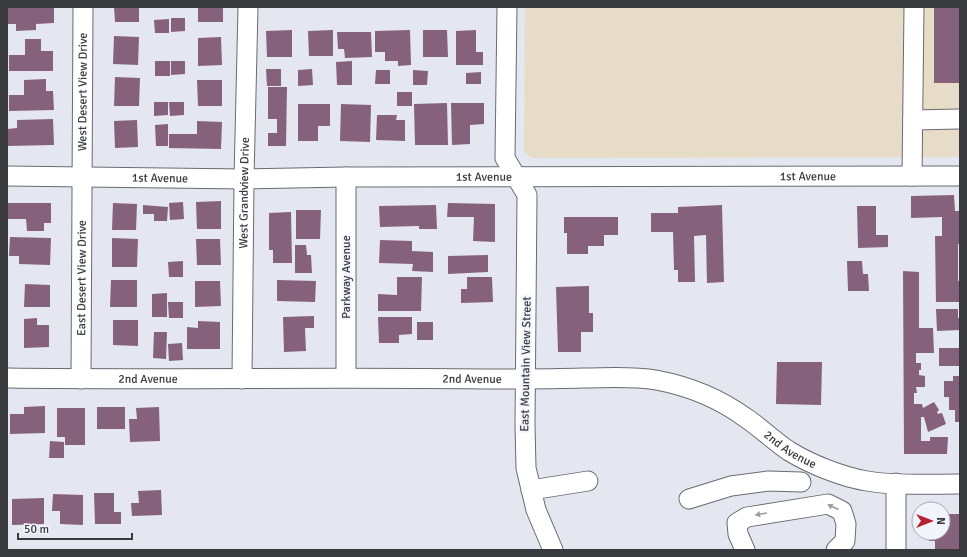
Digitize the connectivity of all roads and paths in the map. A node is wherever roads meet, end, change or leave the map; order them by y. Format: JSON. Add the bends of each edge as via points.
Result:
{"nodes":[{"id":1,"x":83,"y":7,"type":"edge"},
{"id":2,"x":248,"y":7,"type":"edge"},
{"id":3,"x":507,"y":7,"type":"edge"},
{"id":4,"x":914,"y":7,"type":"edge"},
{"id":5,"x":913,"y":120,"type":"junction"},
{"id":6,"x":960,"y":120,"type":"edge"},
{"id":7,"x":7,"y":176,"type":"edge"},
{"id":8,"x":81,"y":176,"type":"junction"},
{"id":9,"x":912,"y":176,"type":"junction"},
{"id":10,"x":960,"y":176,"type":"edge"},
{"id":11,"x":346,"y":177,"type":"junction"},
{"id":12,"x":517,"y":177,"type":"junction"},
{"id":13,"x":244,"y":179,"type":"junction"},
{"id":14,"x":346,"y":377,"type":"junction"},
{"id":15,"x":7,"y":378,"type":"edge"},
{"id":16,"x":81,"y":379,"type":"junction"},
{"id":17,"x":242,"y":379,"type":"junction"},
{"id":18,"x":526,"y":379,"type":"junction"},
{"id":19,"x":806,"y":460,"type":"junction"},
{"id":20,"x":588,"y":481,"type":"dead end"},
{"id":21,"x":801,"y":482,"type":"junction"},
{"id":22,"x":896,"y":483,"type":"junction"},
{"id":23,"x":960,"y":484,"type":"edge"},
{"id":24,"x":531,"y":490,"type":"junction"},
{"id":25,"x":689,"y":499,"type":"dead end"},
{"id":26,"x":800,"y":508,"type":"junction"},
{"id":27,"x":553,"y":550,"type":"edge"},
{"id":28,"x":745,"y":550,"type":"edge"},
{"id":29,"x":836,"y":550,"type":"edge"},
{"id":30,"x":896,"y":550,"type":"edge"}],
"edges":[{"from":1,"to":8,"type":"street","name":"West Desert View Drive"},
{"from":2,"to":13,"type":"street","name":"West Grandview Drive"},
{"from":3,"to":12,"type":"street","name":"East Mountain View Street","via":[[505,158]]},
{"from":4,"to":5,"type":"street"},
{"from":5,"to":6,"type":"street"},
{"from":5,"to":9,"type":"street"},
{"from":7,"to":8,"type":"street","name":"1st Avenue"},
{"from":8,"to":13,"type":"street","name":"1st Avenue"},
{"from":8,"to":16,"type":"street","name":"East Desert View Drive"},
{"from":9,"to":10,"type":"street","name":"1st Avenue"},
{"from":9,"to":12,"type":"street","name":"1st Avenue"},
{"from":11,"to":12,"type":"street","name":"1st Avenue"},
{"from":11,"to":13,"type":"street","name":"1st Avenue"},
{"from":11,"to":14,"type":"street","name":"Parkway Avenue"},
{"from":12,"to":18,"type":"street","name":"East Mountain View Street","via":[[527,195]]},
{"from":13,"to":17,"type":"street","name":"West Grandview Drive"},
{"from":14,"to":17,"type":"street","name":"2nd Avenue"},
{"from":14,"to":18,"type":"street","name":"2nd Avenue"},
{"from":15,"to":16,"type":"street","name":"2nd Avenue"},
{"from":16,"to":17,"type":"street","name":"2nd Avenue"},
{"from":18,"to":19,"type":"street","name":"2nd Avenue","via":[[629,377],[687,388],[716,400],[746,417],[789,451]]},
{"from":18,"to":24,"type":"street","name":"East Mountain View Street","via":[[526,468]]},
{"from":19,"to":21,"type":"street"},
{"from":19,"to":22,"type":"street","name":"2nd Avenue","via":[[843,476],[868,482]]},
{"from":20,"to":24,"type":"street"},
{"from":21,"to":25,"type":"street","via":[[768,481],[731,486]]},
{"from":21,"to":26,"type":"street"},
{"from":22,"to":23,"type":"street","name":"2nd Avenue"},
{"from":22,"to":30,"type":"street"},
{"from":24,"to":27,"type":"street","name":"East Mountain View Street","via":[[536,510]]},
{"from":26,"to":28,"type":"street","one_way":true,"via":[[747,517],[737,523],[738,534]]},
{"from":29,"to":26,"type":"street","one_way":true,"via":[[845,542],[846,524],[842,511],[828,504]]}]}
